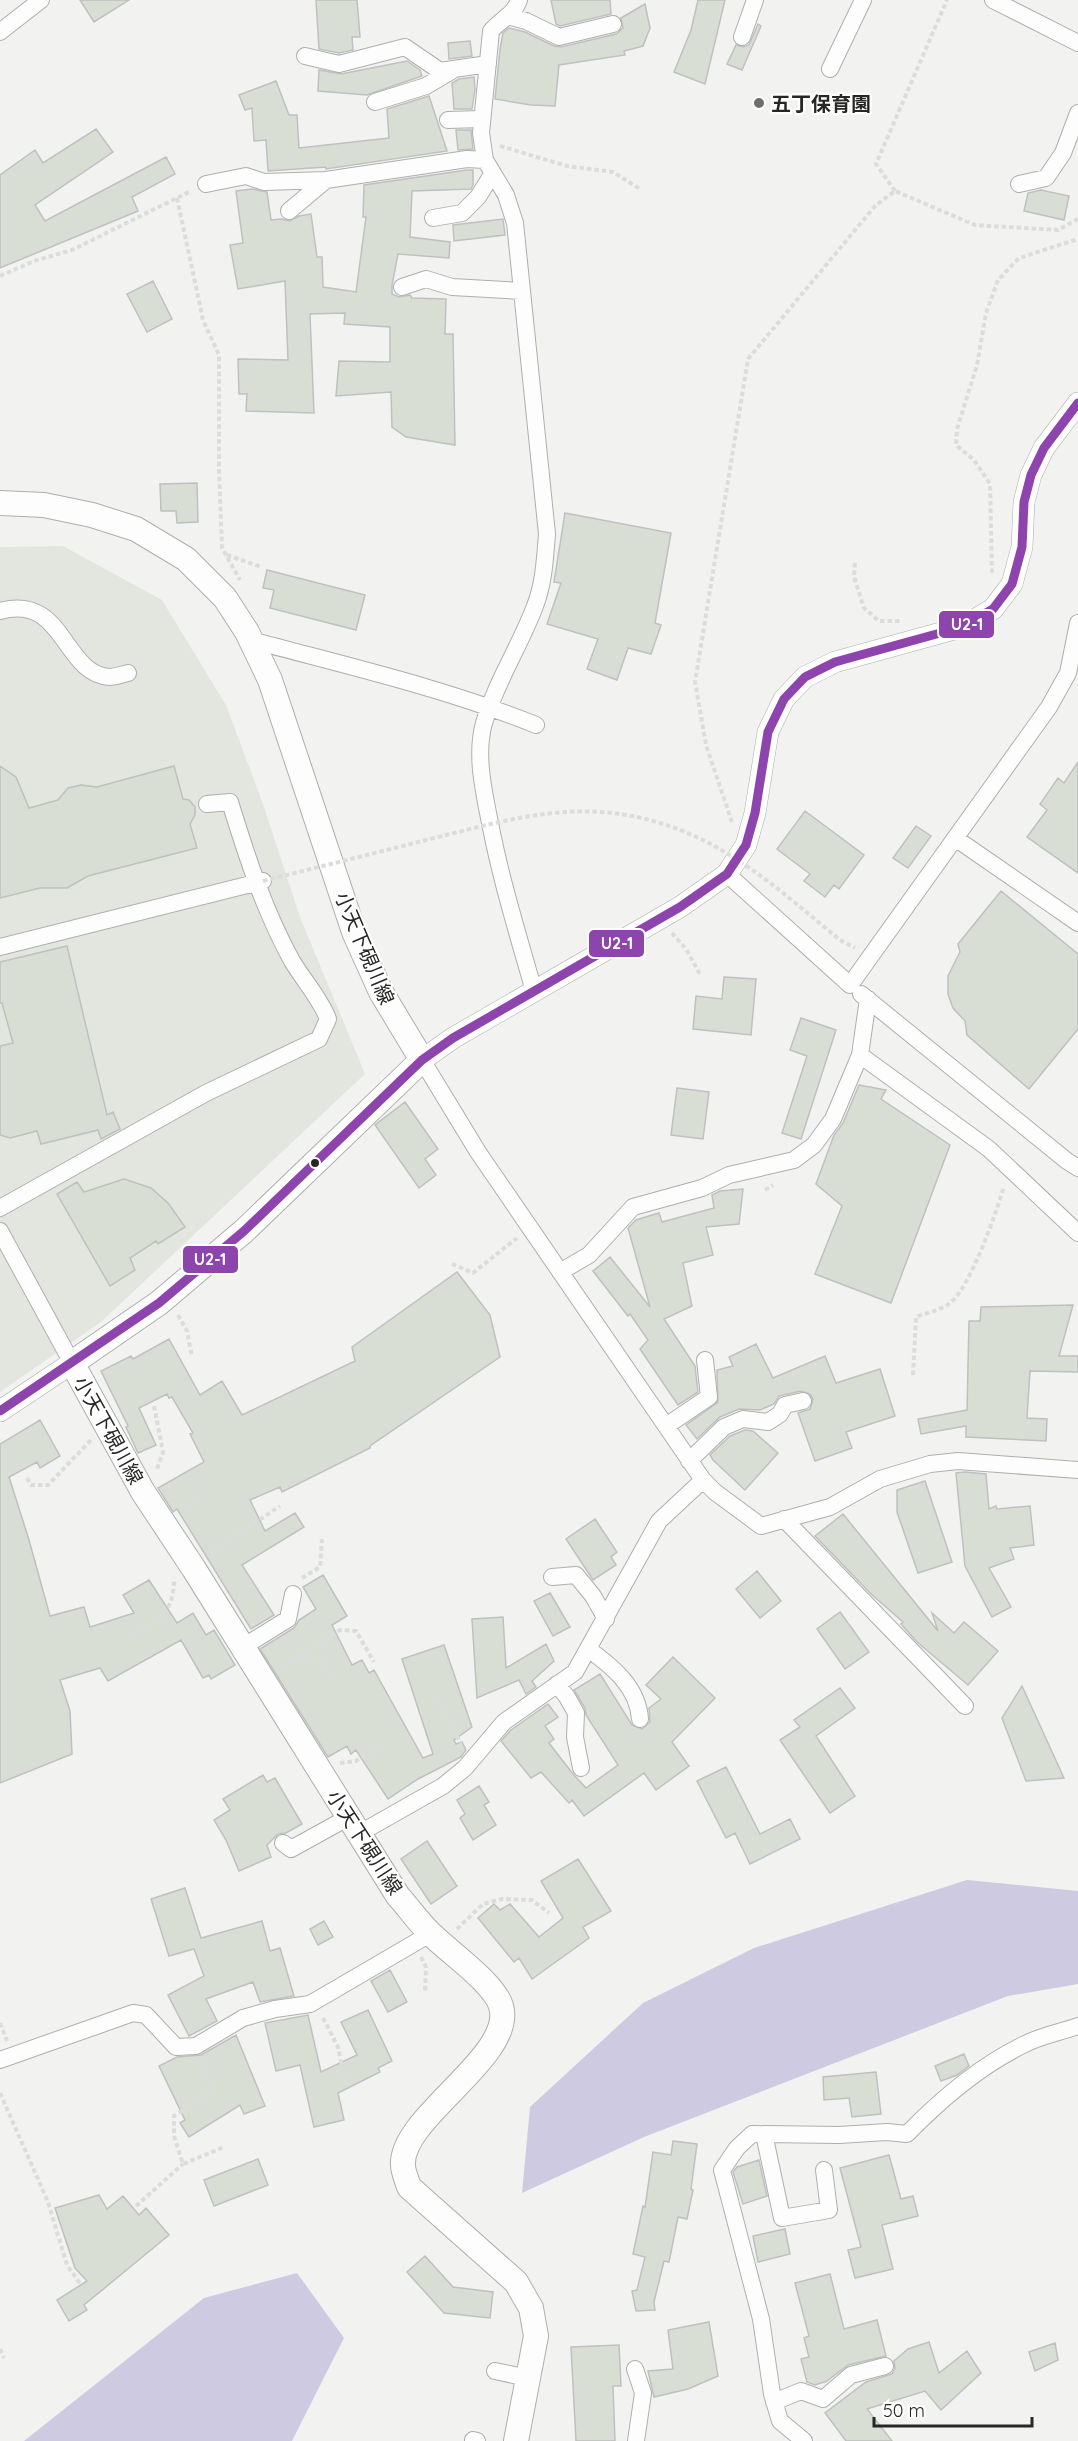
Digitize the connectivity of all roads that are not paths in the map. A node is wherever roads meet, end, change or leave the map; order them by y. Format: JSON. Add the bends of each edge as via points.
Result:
{"nodes":[{"id":1,"x":41,"y":0,"type":"edge"},
{"id":2,"x":519,"y":0,"type":"edge"},
{"id":3,"x":756,"y":0,"type":"edge"},
{"id":4,"x":863,"y":0,"type":"edge"},
{"id":5,"x":993,"y":0,"type":"edge"},
{"id":6,"x":1025,"y":7,"type":"edge"},
{"id":7,"x":507,"y":16,"type":"junction"},
{"id":8,"x":613,"y":24,"type":"dead end"},
{"id":9,"x":0,"y":32,"type":"edge"},
{"id":10,"x":742,"y":37,"type":"dead end"},
{"id":11,"x":1078,"y":43,"type":"edge"},
{"id":12,"x":305,"y":56,"type":"dead end"},
{"id":13,"x":488,"y":64,"type":"junction"},
{"id":14,"x":456,"y":68,"type":"junction"},
{"id":15,"x":830,"y":69,"type":"dead end"},
{"id":16,"x":375,"y":102,"type":"dead end"},
{"id":17,"x":1078,"y":112,"type":"edge"},
{"id":18,"x":481,"y":119,"type":"junction"},
{"id":19,"x":448,"y":120,"type":"dead end"},
{"id":20,"x":489,"y":167,"type":"junction"},
{"id":21,"x":326,"y":180,"type":"junction"},
{"id":22,"x":206,"y":184,"type":"road end"},
{"id":23,"x":1019,"y":184,"type":"dead end"},
{"id":24,"x":289,"y":211,"type":"dead end"},
{"id":25,"x":433,"y":218,"type":"dead end"},
{"id":26,"x":402,"y":287,"type":"dead end"},
{"id":27,"x":522,"y":291,"type":"junction"},
{"id":28,"x":1078,"y":403,"type":"edge"},
{"id":29,"x":0,"y":503,"type":"edge"},
{"id":30,"x":0,"y":611,"type":"edge"},
{"id":31,"x":1078,"y":623,"type":"edge"},
{"id":32,"x":251,"y":640,"type":"junction"},
{"id":33,"x":128,"y":673,"type":"dead end"},
{"id":34,"x":491,"y":707,"type":"junction"},
{"id":35,"x":536,"y":725,"type":"dead end"},
{"id":36,"x":207,"y":804,"type":"dead end"},
{"id":37,"x":956,"y":838,"type":"junction"},
{"id":38,"x":728,"y":874,"type":"junction"},
{"id":39,"x":259,"y":882,"type":"junction"},
{"id":40,"x":1078,"y":923,"type":"edge"},
{"id":41,"x":0,"y":947,"type":"edge"},
{"id":42,"x":850,"y":985,"type":"junction"},
{"id":43,"x":534,"y":991,"type":"junction"},
{"id":44,"x":868,"y":999,"type":"junction"},
{"id":45,"x":860,"y":1055,"type":"junction"},
{"id":46,"x":422,"y":1060,"type":"junction"},
{"id":47,"x":1078,"y":1168,"type":"edge"},
{"id":48,"x":0,"y":1208,"type":"edge"},
{"id":49,"x":0,"y":1231,"type":"edge"},
{"id":50,"x":1078,"y":1233,"type":"edge"},
{"id":51,"x":560,"y":1272,"type":"junction"},
{"id":52,"x":705,"y":1360,"type":"dead end"},
{"id":53,"x":72,"y":1363,"type":"junction"},
{"id":54,"x":803,"y":1401,"type":"dead end"},
{"id":55,"x":0,"y":1412,"type":"edge"},
{"id":56,"x":666,"y":1426,"type":"junction"},
{"id":57,"x":689,"y":1461,"type":"junction"},
{"id":58,"x":1078,"y":1470,"type":"edge"},
{"id":59,"x":703,"y":1480,"type":"junction"},
{"id":60,"x":784,"y":1520,"type":"junction"},
{"id":61,"x":552,"y":1578,"type":"dead end"},
{"id":62,"x":293,"y":1594,"type":"road end"},
{"id":63,"x":606,"y":1619,"type":"junction"},
{"id":64,"x":243,"y":1647,"type":"junction"},
{"id":65,"x":588,"y":1649,"type":"junction"},
{"id":66,"x":557,"y":1684,"type":"junction"},
{"id":67,"x":964,"y":1706,"type":"dead end"},
{"id":68,"x":640,"y":1719,"type":"dead end"},
{"id":69,"x":581,"y":1768,"type":"dead end"},
{"id":70,"x":354,"y":1825,"type":"junction"},
{"id":71,"x":283,"y":1843,"type":"dead end"},
{"id":72,"x":428,"y":1940,"type":"junction"},
{"id":73,"x":1078,"y":2026,"type":"edge"},
{"id":74,"x":0,"y":2060,"type":"edge"},
{"id":75,"x":764,"y":2134,"type":"junction"},
{"id":76,"x":824,"y":2170,"type":"dead end"},
{"id":77,"x":885,"y":2366,"type":"dead end"},
{"id":78,"x":635,"y":2369,"type":"dead end"},
{"id":79,"x":495,"y":2372,"type":"dead end"},
{"id":80,"x":528,"y":2378,"type":"junction"},
{"id":81,"x":774,"y":2402,"type":"junction"},
{"id":82,"x":516,"y":2441,"type":"edge"},
{"id":83,"x":636,"y":2441,"type":"edge"},
{"id":84,"x":804,"y":2441,"type":"edge"}],
"edges":[{"from":1,"to":9,"type":"street"},
{"from":2,"to":7,"type":"street","via":[[515,11]]},
{"from":3,"to":10,"type":"street"},
{"from":4,"to":15,"type":"street"},
{"from":5,"to":6,"type":"street"},
{"from":6,"to":11,"type":"street"},
{"from":7,"to":8,"type":"street","via":[[559,37]]},
{"from":7,"to":13,"type":"street","via":[[491,31]]},
{"from":12,"to":14,"type":"street","via":[[339,64],[405,47],[440,70]]},
{"from":13,"to":14,"type":"street"},
{"from":13,"to":18,"type":"street"},
{"from":14,"to":16,"type":"street","via":[[426,86]]},
{"from":17,"to":23,"type":"street","via":[[1063,153],[1046,178]]},
{"from":18,"to":19,"type":"street"},
{"from":18,"to":20,"type":"street"},
{"from":20,"to":21,"type":"street","via":[[467,159]]},
{"from":20,"to":25,"type":"street","via":[[478,197],[462,213]]},
{"from":20,"to":27,"type":"street","via":[[506,195],[515,223]]},
{"from":21,"to":22,"type":"street","via":[[264,182],[246,176]]},
{"from":21,"to":24,"type":"street"},
{"from":26,"to":27,"type":"street","via":[[426,279],[452,287]]},
{"from":27,"to":34,"type":"street","via":[[547,534],[545,567],[535,606]]},
{"from":28,"to":38,"type":"street","via":[[1044,448],[1031,476],[1024,502],[1022,548],[1012,584],[993,609],[962,627],[836,662],[805,677],[784,699],[768,732],[755,813],[743,851]]},
{"from":29,"to":32,"type":"main road","name":"小天下硯川線","via":[[44,505],[136,529],[186,559],[225,597]]},
{"from":30,"to":33,"type":"street","via":[[37,612],[90,670],[110,677]]},
{"from":31,"to":37,"type":"street","via":[[1068,673],[1049,707]]},
{"from":32,"to":34,"type":"street"},
{"from":32,"to":46,"type":"main road","name":"小天下硯川線","via":[[274,691],[354,932],[381,992]]},
{"from":34,"to":35,"type":"street"},
{"from":34,"to":43,"type":"street","via":[[484,724],[480,756],[485,797],[501,878]]},
{"from":36,"to":39,"type":"street","via":[[230,802]]},
{"from":37,"to":40,"type":"street"},
{"from":37,"to":42,"type":"street"},
{"from":38,"to":42,"type":"street"},
{"from":38,"to":43,"type":"street"},
{"from":39,"to":41,"type":"street"},
{"from":39,"to":48,"type":"street","via":[[292,960],[322,1003],[328,1019],[319,1039],[206,1094]]},
{"from":42,"to":44,"type":"street"},
{"from":43,"to":46,"type":"street"},
{"from":44,"to":45,"type":"street"},
{"from":44,"to":47,"type":"street"},
{"from":45,"to":50,"type":"street","via":[[989,1149]]},
{"from":45,"to":51,"type":"street","via":[[833,1119],[814,1145],[794,1160],[729,1175],[702,1188],[633,1207],[589,1255]]},
{"from":46,"to":51,"type":"street","via":[[478,1152]]},
{"from":46,"to":53,"type":"main road","name":"小天下硯川線","via":[[244,1231],[168,1295]]},
{"from":49,"to":53,"type":"street"},
{"from":51,"to":56,"type":"street"},
{"from":52,"to":56,"type":"street","via":[[709,1397]]},
{"from":53,"to":55,"type":"street"},
{"from":53,"to":64,"type":"main road","name":"小天下硯川線","via":[[144,1493]]},
{"from":54,"to":57,"type":"street","via":[[785,1405],[768,1422],[743,1419],[723,1426]]},
{"from":56,"to":57,"type":"street"},
{"from":57,"to":59,"type":"street"},
{"from":58,"to":60,"type":"street","via":[[958,1461],[930,1464],[880,1479],[830,1507]]},
{"from":59,"to":60,"type":"street","via":[[761,1526]]},
{"from":59,"to":63,"type":"street","via":[[659,1521]]},
{"from":60,"to":67,"type":"street"},
{"from":61,"to":63,"type":"street","via":[[576,1575]]},
{"from":62,"to":64,"type":"street","via":[[288,1619]]},
{"from":63,"to":65,"type":"street"},
{"from":64,"to":70,"type":"main road","name":"小天下硯川線"},
{"from":65,"to":66,"type":"street","via":[[575,1672]]},
{"from":65,"to":68,"type":"street","via":[[625,1681],[639,1706]]},
{"from":66,"to":69,"type":"street","via":[[576,1713],[575,1737]]},
{"from":66,"to":70,"type":"street","via":[[504,1722],[465,1768],[443,1786]]},
{"from":70,"to":71,"type":"street","via":[[291,1850]]},
{"from":70,"to":72,"type":"main road","name":"小天下硯川線"},
{"from":72,"to":74,"type":"street","via":[[310,2004],[243,2018],[196,2046],[176,2046],[146,2015],[133,2013]]},
{"from":72,"to":80,"type":"main road","name":"小天下硯川線","via":[[494,1992],[502,2008],[499,2034],[409,2140],[402,2164],[409,2187],[516,2282],[531,2308],[536,2336]]},
{"from":73,"to":75,"type":"street","via":[[1025,2044],[985,2069],[938,2102],[907,2134]]},
{"from":75,"to":76,"type":"street","via":[[782,2218],[829,2210]]},
{"from":75,"to":81,"type":"street","via":[[752,2134],[723,2170],[761,2319]]},
{"from":77,"to":81,"type":"street","via":[[850,2375],[824,2399],[801,2391]]},
{"from":78,"to":83,"type":"street","via":[[643,2393]]},
{"from":79,"to":80,"type":"street"},
{"from":80,"to":82,"type":"main road","name":"小天下硯川線"},
{"from":81,"to":84,"type":"street","via":[[780,2421]]}]}
